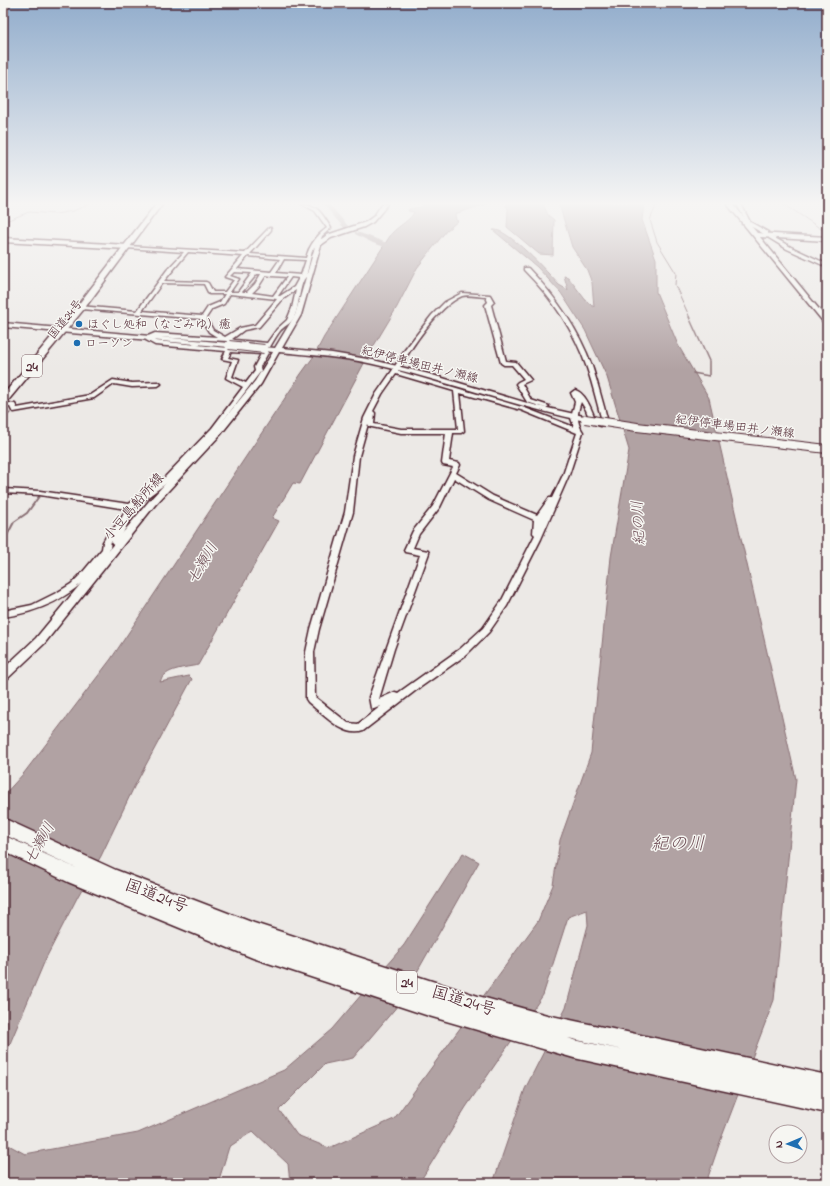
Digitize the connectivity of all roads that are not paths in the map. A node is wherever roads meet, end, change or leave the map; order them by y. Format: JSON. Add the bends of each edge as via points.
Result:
{"nodes":[{"id":1,"x":115,"y":259,"type":"edge"},
{"id":2,"x":116,"y":259,"type":"edge"},
{"id":3,"x":179,"y":259,"type":"edge"},
{"id":4,"x":243,"y":259,"type":"edge"},
{"id":5,"x":282,"y":259,"type":"edge"},
{"id":6,"x":307,"y":259,"type":"edge"},
{"id":7,"x":313,"y":259,"type":"edge"},
{"id":8,"x":775,"y":259,"type":"edge"},
{"id":9,"x":813,"y":259,"type":"edge"},
{"id":10,"x":827,"y":266,"type":"edge"},
{"id":11,"x":526,"y":269,"type":"dead end"},
{"id":12,"x":233,"y":270,"type":"junction"},
{"id":13,"x":275,"y":270,"type":"junction"},
{"id":14,"x":243,"y":272,"type":"junction"},
{"id":15,"x":256,"y":273,"type":"junction"},
{"id":16,"x":264,"y":274,"type":"junction"},
{"id":17,"x":272,"y":274,"type":"junction"},
{"id":18,"x":290,"y":276,"type":"junction"},
{"id":19,"x":303,"y":276,"type":"junction"},
{"id":20,"x":237,"y":279,"type":"junction"},
{"id":21,"x":162,"y":282,"type":"junction"},
{"id":22,"x":223,"y":284,"type":"dead end"},
{"id":23,"x":232,"y":285,"type":"junction"},
{"id":24,"x":307,"y":285,"type":"junction"},
{"id":25,"x":227,"y":293,"type":"junction"},
{"id":26,"x":239,"y":293,"type":"junction"},
{"id":27,"x":248,"y":294,"type":"junction"},
{"id":28,"x":278,"y":297,"type":"junction"},
{"id":29,"x":82,"y":307,"type":"junction"},
{"id":30,"x":139,"y":312,"type":"junction"},
{"id":31,"x":203,"y":318,"type":"junction"},
{"id":32,"x":827,"y":323,"type":"edge"},
{"id":33,"x":3,"y":325,"type":"edge"},
{"id":34,"x":59,"y":330,"type":"junction"},
{"id":35,"x":229,"y":343,"type":"junction"},
{"id":36,"x":266,"y":349,"type":"junction"},
{"id":37,"x":282,"y":350,"type":"junction"},
{"id":38,"x":396,"y":369,"type":"junction"},
{"id":39,"x":158,"y":384,"type":"dead end"},
{"id":40,"x":247,"y":386,"type":"junction"},
{"id":41,"x":457,"y":390,"type":"junction"},
{"id":42,"x":3,"y":394,"type":"edge"},
{"id":43,"x":482,"y":395,"type":"junction"},
{"id":44,"x":374,"y":400,"type":"junction"},
{"id":45,"x":3,"y":402,"type":"edge"},
{"id":46,"x":546,"y":406,"type":"dead end"},
{"id":47,"x":574,"y":416,"type":"junction"},
{"id":48,"x":450,"y":431,"type":"junction"},
{"id":49,"x":580,"y":432,"type":"junction"},
{"id":50,"x":827,"y":449,"type":"edge"},
{"id":51,"x":191,"y":461,"type":"junction"},
{"id":52,"x":452,"y":474,"type":"junction"},
{"id":53,"x":566,"y":475,"type":"junction"},
{"id":54,"x":166,"y":480,"type":"junction"},
{"id":55,"x":3,"y":491,"type":"edge"},
{"id":56,"x":130,"y":507,"type":"junction"},
{"id":57,"x":538,"y":519,"type":"junction"},
{"id":58,"x":125,"y":521,"type":"junction"},
{"id":59,"x":537,"y":539,"type":"junction"},
{"id":60,"x":118,"y":545,"type":"junction"},
{"id":61,"x":3,"y":614,"type":"edge"},
{"id":62,"x":3,"y":676,"type":"edge"},
{"id":63,"x":412,"y":688,"type":"junction"},
{"id":64,"x":3,"y":826,"type":"edge"},
{"id":65,"x":3,"y":843,"type":"edge"},
{"id":66,"x":827,"y":1085,"type":"edge"},
{"id":67,"x":827,"y":1103,"type":"edge"}],
"edges":[{"from":1,"to":34,"type":"highway","name":"国道24号","number":"24"},
{"from":2,"to":29,"type":"highway","name":"国道24号","number":"24"},
{"from":3,"to":21,"type":"street"},
{"from":4,"to":12,"type":"street"},
{"from":5,"to":13,"type":"street"},
{"from":6,"to":19,"type":"street"},
{"from":7,"to":24,"type":"main road","name":"小豆島船所線"},
{"from":8,"to":32,"type":"main road"},
{"from":9,"to":10,"type":"street"},
{"from":11,"to":47,"type":"street","via":[[553,299],[575,335],[593,379],[605,422],[593,422],[589,410],[575,392],[578,402]]},
{"from":12,"to":14,"type":"street"},
{"from":12,"to":20,"type":"street","via":[[227,277]]},
{"from":13,"to":15,"type":"street","via":[[261,268]]},
{"from":13,"to":17,"type":"street"},
{"from":14,"to":15,"type":"street"},
{"from":14,"to":20,"type":"street"},
{"from":15,"to":16,"type":"street"},
{"from":15,"to":26,"type":"street"},
{"from":16,"to":17,"type":"street"},
{"from":16,"to":27,"type":"street"},
{"from":17,"to":18,"type":"street"},
{"from":18,"to":19,"type":"street"},
{"from":18,"to":28,"type":"street"},
{"from":19,"to":24,"type":"street"},
{"from":19,"to":28,"type":"street","via":[[296,288]]},
{"from":19,"to":36,"type":"street","via":[[290,319],[281,327]]},
{"from":20,"to":23,"type":"street"},
{"from":21,"to":25,"type":"street","via":[[206,284],[211,293]]},
{"from":21,"to":30,"type":"street"},
{"from":22,"to":23,"type":"street"},
{"from":23,"to":25,"type":"street"},
{"from":24,"to":37,"type":"main road","name":"小豆島船所線","via":[[298,315]]},
{"from":25,"to":26,"type":"street"},
{"from":25,"to":31,"type":"street","via":[[222,303],[210,308]]},
{"from":26,"to":27,"type":"street"},
{"from":27,"to":28,"type":"street"},
{"from":28,"to":35,"type":"street","via":[[257,326],[242,329]]},
{"from":29,"to":30,"type":"street"},
{"from":29,"to":34,"type":"highway","name":"国道24号","number":"24"},
{"from":30,"to":31,"type":"street"},
{"from":31,"to":35,"type":"street","via":[[211,331]]},
{"from":33,"to":34,"type":"main road","name":"紀伊停車場田井ノ瀬線"},
{"from":34,"to":35,"type":"main road","name":"紀伊停車場田井ノ瀬線"},
{"from":34,"to":42,"type":"highway","name":"国道24号","number":"24"},
{"from":34,"to":45,"type":"highway","name":"国道24号","number":"24"},
{"from":35,"to":36,"type":"main road","name":"紀伊停車場田井ノ瀬線","bridge":true},
{"from":35,"to":40,"type":"street","via":[[225,359],[236,360],[229,378]]},
{"from":36,"to":37,"type":"main road","name":"紀伊停車場田井ノ瀬線"},
{"from":36,"to":40,"type":"street","via":[[257,367],[258,371]]},
{"from":37,"to":38,"type":"main road","name":"紀伊停車場田井ノ瀬線","via":[[371,362]]},
{"from":37,"to":51,"type":"main road","name":"小豆島船所線","via":[[218,432]]},
{"from":38,"to":41,"type":"street"},
{"from":38,"to":43,"type":"main road","name":"紀伊停車場田井ノ瀬線"},
{"from":38,"to":44,"type":"street"},
{"from":38,"to":46,"type":"street","via":[[406,352],[447,303],[462,294],[488,296],[491,302],[488,306],[504,362],[514,363],[528,380],[519,384],[526,398]]},
{"from":39,"to":45,"type":"street","via":[[132,385],[116,381],[92,397],[14,410],[13,405]]},
{"from":40,"to":54,"type":"street","via":[[214,429]]},
{"from":41,"to":43,"type":"street"},
{"from":41,"to":48,"type":"street","via":[[462,431]]},
{"from":43,"to":47,"type":"main road","name":"紀伊停車場田井ノ瀬線"},
{"from":43,"to":49,"type":"street","via":[[542,415]]},
{"from":44,"to":48,"type":"street","via":[[371,422],[374,426],[401,431]]},
{"from":44,"to":63,"type":"street","via":[[356,452],[350,506],[310,652],[311,699],[346,727],[360,728]]},
{"from":47,"to":49,"type":"street","via":[[575,426]]},
{"from":47,"to":50,"type":"main road","name":"紀伊停車場田井ノ瀬線","bridge":true,"via":[[636,427]]},
{"from":48,"to":52,"type":"street","via":[[445,463],[457,465]]},
{"from":49,"to":53,"type":"street"},
{"from":51,"to":54,"type":"street"},
{"from":51,"to":60,"type":"main road","name":"小豆島船所線"},
{"from":52,"to":57,"type":"street","via":[[491,498]]},
{"from":52,"to":63,"type":"street","via":[[436,506],[408,550],[425,553],[390,649],[374,697],[374,705]]},
{"from":53,"to":57,"type":"street"},
{"from":53,"to":59,"type":"street"},
{"from":54,"to":56,"type":"street"},
{"from":55,"to":56,"type":"street","via":[[40,493]]},
{"from":56,"to":58,"type":"street"},
{"from":57,"to":59,"type":"street"},
{"from":58,"to":60,"type":"street","via":[[115,542]]},
{"from":58,"to":61,"type":"street","via":[[107,541],[106,549],[84,577],[68,591],[31,608]]},
{"from":59,"to":63,"type":"street","via":[[504,604],[486,630],[463,652]]},
{"from":60,"to":62,"type":"main road","name":"小豆島船所線","via":[[40,641]]},
{"from":64,"to":66,"type":"highway","name":"国道24号","number":"24","via":[[112,877],[254,932],[478,1004],[547,1024]]},
{"from":65,"to":67,"type":"highway","name":"国道24号","number":"24","via":[[74,876],[246,946],[429,1007],[574,1049]]}]}
